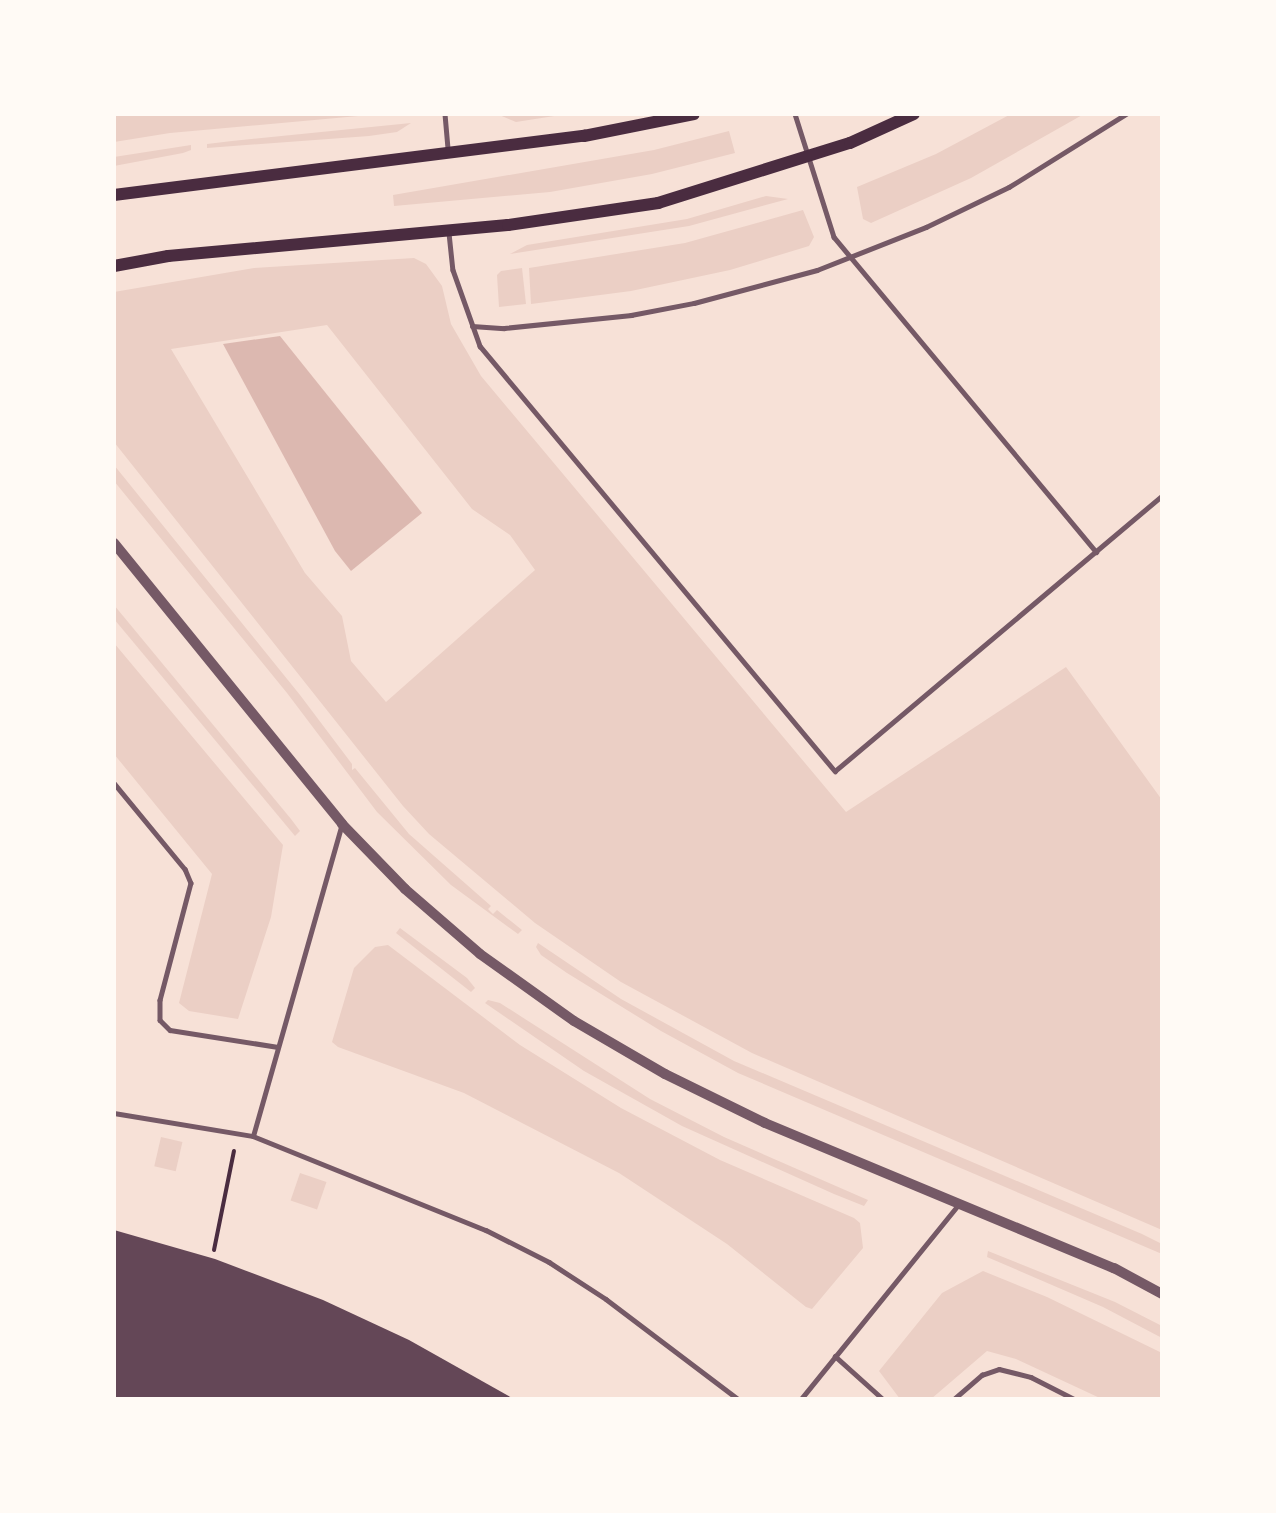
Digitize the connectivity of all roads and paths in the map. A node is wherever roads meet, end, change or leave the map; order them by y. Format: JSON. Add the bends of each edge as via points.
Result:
{"nodes":[{"id":1,"x":444,"y":114,"type":"edge"},
{"id":2,"x":694,"y":114,"type":"edge"},
{"id":3,"x":795,"y":114,"type":"edge"},
{"id":4,"x":914,"y":114,"type":"edge"},
{"id":5,"x":1126,"y":114,"type":"edge"},
{"id":6,"x":448,"y":153,"type":"junction"},
{"id":7,"x":809,"y":156,"type":"junction"},
{"id":8,"x":114,"y":195,"type":"edge"},
{"id":9,"x":449,"y":230,"type":"junction"},
{"id":10,"x":851,"y":257,"type":"junction"},
{"id":11,"x":114,"y":266,"type":"edge"},
{"id":12,"x":472,"y":326,"type":"junction"},
{"id":13,"x":1162,"y":496,"type":"edge"},
{"id":14,"x":114,"y":543,"type":"edge"},
{"id":15,"x":1096,"y":552,"type":"junction"},
{"id":16,"x":114,"y":783,"type":"edge"},
{"id":17,"x":342,"y":824,"type":"junction"},
{"id":18,"x":279,"y":1047,"type":"junction"},
{"id":19,"x":114,"y":1113,"type":"edge"},
{"id":20,"x":237,"y":1133,"type":"junction"},
{"id":21,"x":253,"y":1136,"type":"junction"},
{"id":22,"x":958,"y":1205,"type":"junction"},
{"id":23,"x":214,"y":1251,"type":"dead end"},
{"id":24,"x":1162,"y":1294,"type":"edge"},
{"id":25,"x":835,"y":1356,"type":"junction"},
{"id":26,"x":738,"y":1399,"type":"edge"},
{"id":27,"x":801,"y":1399,"type":"edge"},
{"id":28,"x":883,"y":1399,"type":"edge"},
{"id":29,"x":954,"y":1399,"type":"edge"},
{"id":30,"x":1074,"y":1399,"type":"edge"}],
"edges":[{"from":1,"to":6,"type":"lane"},
{"from":2,"to":6,"type":"main road","via":[[584,136]]},
{"from":3,"to":7,"type":"lane"},
{"from":4,"to":7,"type":"main road","via":[[850,143]]},
{"from":5,"to":10,"type":"lane","via":[[1009,187]]},
{"from":6,"to":8,"type":"main road"},
{"from":7,"to":9,"type":"main road","via":[[658,203]]},
{"from":7,"to":10,"type":"lane","via":[[834,237]]},
{"from":9,"to":11,"type":"main road","via":[[168,256]]},
{"from":9,"to":12,"type":"lane","via":[[453,270]]},
{"from":10,"to":12,"type":"lane","via":[[756,288],[631,315],[504,328]]},
{"from":10,"to":15,"type":"lane"},
{"from":12,"to":15,"type":"lane","via":[[480,346],[835,771]]},
{"from":13,"to":15,"type":"lane"},
{"from":14,"to":17,"type":"street"},
{"from":16,"to":18,"type":"lane","via":[[185,869],[191,883],[160,1000],[159,1020],[170,1030]]},
{"from":17,"to":18,"type":"lane"},
{"from":17,"to":22,"type":"street","via":[[405,889],[480,954],[574,1021],[665,1074],[765,1123]]},
{"from":18,"to":21,"type":"lane"},
{"from":19,"to":20,"type":"lane"},
{"from":20,"to":21,"type":"lane"},
{"from":20,"to":23,"type":"path"},
{"from":21,"to":26,"type":"lane","via":[[422,1203],[549,1262],[658,1336]]},
{"from":22,"to":24,"type":"street","via":[[1114,1268]]},
{"from":22,"to":25,"type":"lane"},
{"from":25,"to":27,"type":"lane"},
{"from":25,"to":28,"type":"lane"},
{"from":29,"to":30,"type":"lane","via":[[982,1375],[999,1369],[1031,1377]]}]}
